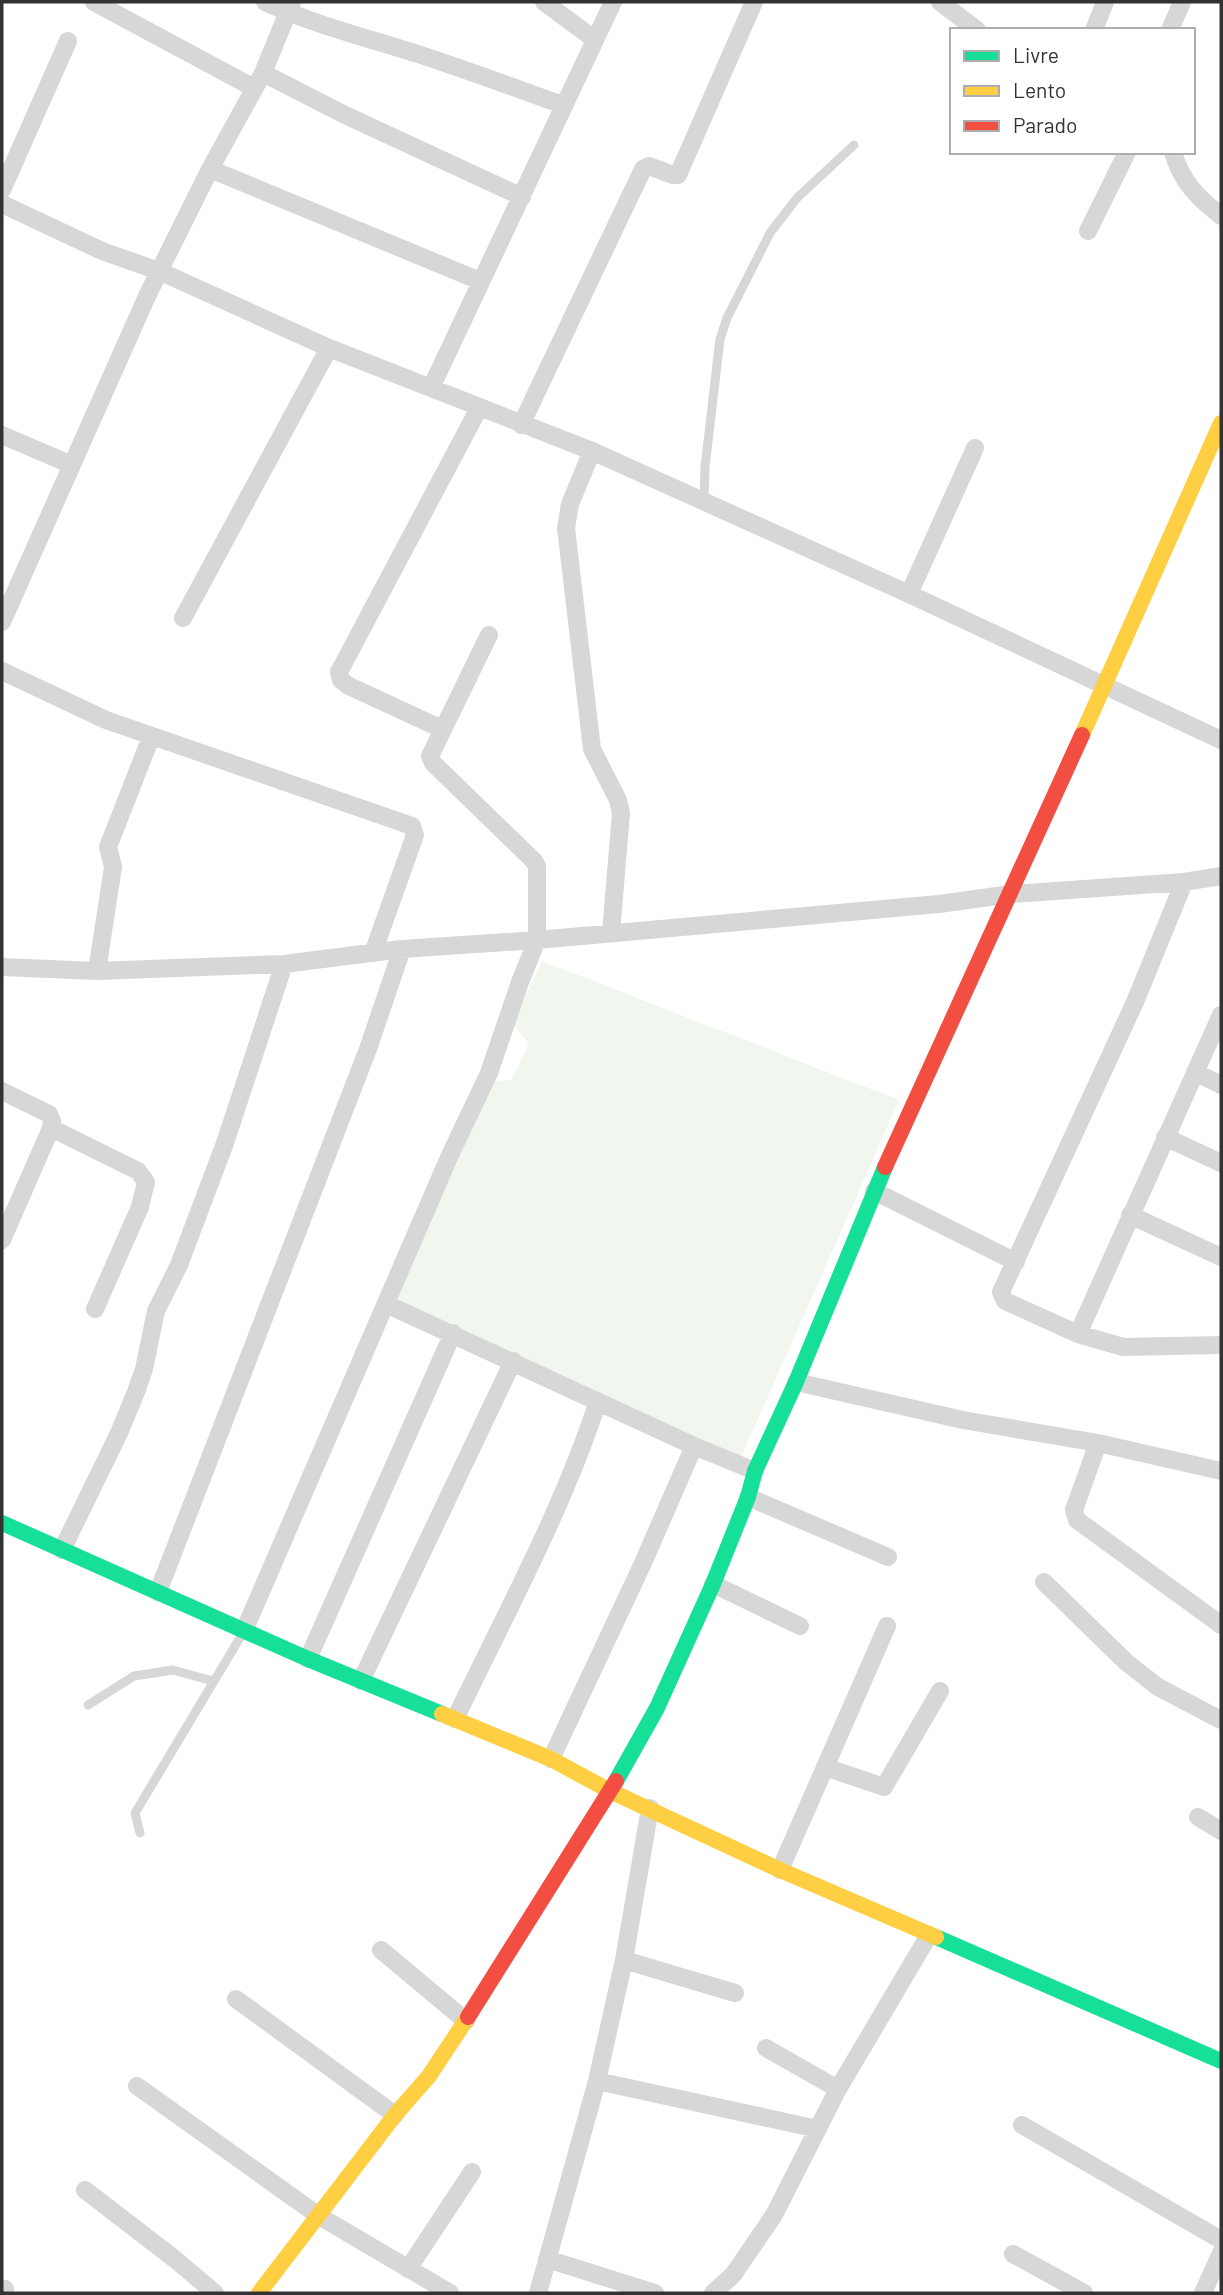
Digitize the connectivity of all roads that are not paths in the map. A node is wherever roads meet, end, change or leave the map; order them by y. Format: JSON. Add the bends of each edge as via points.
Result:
{"nodes":[{"id":1,"x":94,"y":2,"type":"edge"},
{"id":2,"x":265,"y":2,"type":"edge"},
{"id":3,"x":544,"y":2,"type":"edge"},
{"id":4,"x":613,"y":2,"type":"edge"},
{"id":5,"x":754,"y":2,"type":"edge"},
{"id":6,"x":940,"y":2,"type":"edge"},
{"id":7,"x":1105,"y":2,"type":"edge"},
{"id":8,"x":1182,"y":2,"type":"edge"},
{"id":9,"x":290,"y":7,"type":"edge"},
{"id":10,"x":974,"y":28,"type":"edge"},
{"id":11,"x":1095,"y":28,"type":"edge"},
{"id":12,"x":1171,"y":28,"type":"edge"},
{"id":13,"x":594,"y":39,"type":"junction"},
{"id":14,"x":68,"y":41,"type":"dead end"},
{"id":15,"x":258,"y":80,"type":"junction"},
{"id":16,"x":563,"y":104,"type":"junction"},
{"id":17,"x":854,"y":145,"type":"dead end"},
{"id":18,"x":1126,"y":154,"type":"edge"},
{"id":19,"x":1174,"y":154,"type":"edge"},
{"id":20,"x":210,"y":169,"type":"junction"},
{"id":21,"x":2,"y":190,"type":"edge"},
{"id":22,"x":522,"y":197,"type":"junction"},
{"id":23,"x":2,"y":204,"type":"edge"},
{"id":24,"x":1221,"y":216,"type":"edge"},
{"id":25,"x":1088,"y":231,"type":"dead end"},
{"id":26,"x":159,"y":271,"type":"junction"},
{"id":27,"x":480,"y":281,"type":"junction"},
{"id":28,"x":329,"y":348,"type":"junction"},
{"id":29,"x":431,"y":388,"type":"junction"},
{"id":30,"x":480,"y":408,"type":"junction"},
{"id":31,"x":1221,"y":423,"type":"edge"},
{"id":32,"x":521,"y":425,"type":"junction"},
{"id":33,"x":2,"y":435,"type":"edge"},
{"id":34,"x":975,"y":448,"type":"dead end"},
{"id":35,"x":592,"y":451,"type":"junction"},
{"id":36,"x":72,"y":465,"type":"junction"},
{"id":37,"x":704,"y":503,"type":"junction"},
{"id":38,"x":909,"y":594,"type":"junction"},
{"id":39,"x":183,"y":618,"type":"dead end"},
{"id":40,"x":2,"y":622,"type":"edge"},
{"id":41,"x":489,"y":635,"type":"dead end"},
{"id":42,"x":2,"y":671,"type":"edge"},
{"id":43,"x":1103,"y":687,"type":"junction"},
{"id":44,"x":442,"y":729,"type":"junction"},
{"id":45,"x":151,"y":737,"type":"junction"},
{"id":46,"x":1221,"y":740,"type":"edge"},
{"id":47,"x":1221,"y":876,"type":"edge"},
{"id":48,"x":1184,"y":882,"type":"junction"},
{"id":49,"x":1012,"y":894,"type":"junction"},
{"id":50,"x":611,"y":933,"type":"junction"},
{"id":51,"x":537,"y":940,"type":"junction"},
{"id":52,"x":402,"y":948,"type":"junction"},
{"id":53,"x":373,"y":953,"type":"junction"},
{"id":54,"x":284,"y":964,"type":"junction"},
{"id":55,"x":2,"y":967,"type":"edge"},
{"id":56,"x":97,"y":971,"type":"junction"},
{"id":57,"x":1221,"y":1015,"type":"edge"},
{"id":58,"x":1195,"y":1072,"type":"junction"},
{"id":59,"x":1221,"y":1085,"type":"edge"},
{"id":60,"x":2,"y":1091,"type":"edge"},
{"id":61,"x":51,"y":1128,"type":"junction"},
{"id":62,"x":1165,"y":1136,"type":"junction"},
{"id":63,"x":1221,"y":1163,"type":"edge"},
{"id":64,"x":874,"y":1191,"type":"junction"},
{"id":65,"x":1130,"y":1215,"type":"junction"},
{"id":66,"x":4,"y":1231,"type":"edge"},
{"id":67,"x":1221,"y":1257,"type":"edge"},
{"id":68,"x":1016,"y":1262,"type":"junction"},
{"id":69,"x":386,"y":1304,"type":"junction"},
{"id":70,"x":95,"y":1309,"type":"dead end"},
{"id":71,"x":453,"y":1333,"type":"junction"},
{"id":72,"x":1078,"y":1334,"type":"junction"},
{"id":73,"x":1221,"y":1345,"type":"edge"},
{"id":74,"x":513,"y":1361,"type":"junction"},
{"id":75,"x":796,"y":1382,"type":"junction"},
{"id":76,"x":598,"y":1401,"type":"junction"},
{"id":77,"x":1098,"y":1443,"type":"junction"},
{"id":78,"x":694,"y":1446,"type":"junction"},
{"id":79,"x":755,"y":1471,"type":"junction"},
{"id":80,"x":1221,"y":1471,"type":"edge"},
{"id":81,"x":748,"y":1497,"type":"junction"},
{"id":82,"x":2,"y":1523,"type":"edge"},
{"id":83,"x":62,"y":1550,"type":"junction"},
{"id":84,"x":888,"y":1557,"type":"dead end"},
{"id":85,"x":1044,"y":1582,"type":"dead end"},
{"id":86,"x":713,"y":1584,"type":"junction"},
{"id":87,"x":158,"y":1591,"type":"junction"},
{"id":88,"x":1221,"y":1625,"type":"edge"},
{"id":89,"x":800,"y":1626,"type":"dead end"},
{"id":90,"x":887,"y":1626,"type":"dead end"},
{"id":91,"x":244,"y":1631,"type":"junction"},
{"id":92,"x":308,"y":1659,"type":"junction"},
{"id":93,"x":214,"y":1681,"type":"junction"},
{"id":94,"x":361,"y":1681,"type":"junction"},
{"id":95,"x":940,"y":1691,"type":"dead end"},
{"id":96,"x":89,"y":1705,"type":"dead end"},
{"id":97,"x":455,"y":1719,"type":"junction"},
{"id":98,"x":1221,"y":1720,"type":"edge"},
{"id":99,"x":551,"y":1759,"type":"junction"},
{"id":100,"x":825,"y":1766,"type":"junction"},
{"id":101,"x":610,"y":1790,"type":"junction"},
{"id":102,"x":650,"y":1808,"type":"junction"},
{"id":103,"x":1198,"y":1818,"type":"dead end"},
{"id":104,"x":1221,"y":1831,"type":"edge"},
{"id":105,"x":139,"y":1833,"type":"dead end"},
{"id":106,"x":780,"y":1870,"type":"junction"},
{"id":107,"x":929,"y":1935,"type":"junction"},
{"id":108,"x":381,"y":1950,"type":"dead end"},
{"id":109,"x":624,"y":1960,"type":"junction"},
{"id":110,"x":735,"y":1993,"type":"dead end"},
{"id":111,"x":236,"y":1999,"type":"dead end"},
{"id":112,"x":466,"y":2021,"type":"junction"},
{"id":113,"x":766,"y":2048,"type":"dead end"},
{"id":114,"x":1221,"y":2061,"type":"edge"},
{"id":115,"x":597,"y":2081,"type":"junction"},
{"id":116,"x":137,"y":2087,"type":"dead end"},
{"id":117,"x":838,"y":2089,"type":"junction"},
{"id":118,"x":396,"y":2115,"type":"junction"},
{"id":119,"x":1022,"y":2125,"type":"dead end"},
{"id":120,"x":818,"y":2129,"type":"junction"},
{"id":121,"x":472,"y":2172,"type":"dead end"},
{"id":122,"x":85,"y":2190,"type":"dead end"},
{"id":123,"x":319,"y":2216,"type":"junction"},
{"id":124,"x":1221,"y":2240,"type":"edge"},
{"id":125,"x":1221,"y":2253,"type":"edge"},
{"id":126,"x":1013,"y":2254,"type":"dead end"},
{"id":127,"x":547,"y":2259,"type":"junction"},
{"id":128,"x":408,"y":2269,"type":"junction"},
{"id":129,"x":215,"y":2293,"type":"edge"},
{"id":130,"x":259,"y":2293,"type":"edge"},
{"id":131,"x":450,"y":2293,"type":"edge"},
{"id":132,"x":538,"y":2293,"type":"edge"},
{"id":133,"x":655,"y":2293,"type":"edge"},
{"id":134,"x":713,"y":2293,"type":"edge"},
{"id":135,"x":1084,"y":2293,"type":"edge"},
{"id":136,"x":1203,"y":2293,"type":"edge"}],
"edges":[{"from":1,"to":15,"type":"street"},
{"from":2,"to":9,"type":"street"},
{"from":3,"to":13,"type":"street"},
{"from":4,"to":13,"type":"street"},
{"from":5,"to":32,"type":"street","via":[[678,175],[649,166],[643,169]]},
{"from":6,"to":10,"type":"street"},
{"from":7,"to":11,"type":"street"},
{"from":8,"to":12,"type":"street"},
{"from":9,"to":15,"type":"street"},
{"from":9,"to":16,"type":"street"},
{"from":13,"to":16,"type":"street"},
{"from":14,"to":21,"type":"street"},
{"from":15,"to":20,"type":"street"},
{"from":15,"to":22,"type":"street"},
{"from":16,"to":22,"type":"street"},
{"from":17,"to":37,"type":"lane","via":[[797,198],[770,233],[727,318],[720,338]]},
{"from":18,"to":25,"type":"street"},
{"from":19,"to":24,"type":"street","via":[[1191,190]]},
{"from":20,"to":26,"type":"street"},
{"from":20,"to":27,"type":"street"},
{"from":22,"to":27,"type":"street"},
{"from":23,"to":26,"type":"street","via":[[102,251]]},
{"from":26,"to":28,"type":"street"},
{"from":26,"to":36,"type":"street"},
{"from":27,"to":29,"type":"street"},
{"from":28,"to":29,"type":"street"},
{"from":28,"to":39,"type":"street"},
{"from":29,"to":30,"type":"street"},
{"from":30,"to":32,"type":"street"},
{"from":30,"to":44,"type":"street","via":[[339,672],[349,686]]},
{"from":31,"to":43,"type":"street"},
{"from":32,"to":35,"type":"street"},
{"from":33,"to":36,"type":"street"},
{"from":34,"to":38,"type":"street"},
{"from":35,"to":37,"type":"street"},
{"from":35,"to":50,"type":"street","via":[[570,504],[566,528],[592,749],[621,813]]},
{"from":36,"to":40,"type":"street"},
{"from":37,"to":38,"type":"street"},
{"from":38,"to":43,"type":"street"},
{"from":41,"to":44,"type":"street"},
{"from":42,"to":45,"type":"street"},
{"from":43,"to":46,"type":"street"},
{"from":43,"to":49,"type":"street"},
{"from":44,"to":51,"type":"street","via":[[430,756],[433,763],[537,866]]},
{"from":45,"to":53,"type":"street","via":[[412,826],[415,835]]},
{"from":45,"to":56,"type":"street","via":[[108,847],[113,867]]},
{"from":47,"to":48,"type":"street"},
{"from":48,"to":49,"type":"street"},
{"from":48,"to":68,"type":"street","via":[[1135,1002]]},
{"from":49,"to":50,"type":"street"},
{"from":49,"to":64,"type":"street"},
{"from":50,"to":51,"type":"street"},
{"from":51,"to":52,"type":"street"},
{"from":51,"to":69,"type":"street","via":[[489,1073]]},
{"from":52,"to":53,"type":"street"},
{"from":52,"to":87,"type":"street","via":[[368,1049]]},
{"from":53,"to":54,"type":"street"},
{"from":54,"to":56,"type":"street"},
{"from":54,"to":83,"type":"street","via":[[225,1143],[179,1265],[156,1311],[136,1392]]},
{"from":55,"to":56,"type":"street"},
{"from":57,"to":58,"type":"street"},
{"from":58,"to":59,"type":"street"},
{"from":58,"to":62,"type":"street"},
{"from":60,"to":61,"type":"street","via":[[49,1114]]},
{"from":61,"to":66,"type":"street"},
{"from":61,"to":70,"type":"street","via":[[138,1171],[146,1182],[140,1207]]},
{"from":62,"to":63,"type":"street"},
{"from":62,"to":65,"type":"street"},
{"from":64,"to":68,"type":"street"},
{"from":64,"to":75,"type":"street"},
{"from":65,"to":67,"type":"street"},
{"from":65,"to":72,"type":"street"},
{"from":68,"to":72,"type":"street","via":[[1002,1292],[1005,1301]]},
{"from":69,"to":71,"type":"street"},
{"from":69,"to":91,"type":"street"},
{"from":71,"to":74,"type":"street"},
{"from":71,"to":92,"type":"street"},
{"from":72,"to":73,"type":"street","via":[[1123,1347]]},
{"from":74,"to":76,"type":"street"},
{"from":74,"to":94,"type":"street"},
{"from":75,"to":77,"type":"street","via":[[962,1420]]},
{"from":75,"to":79,"type":"street"},
{"from":76,"to":78,"type":"street"},
{"from":76,"to":97,"type":"street","via":[[554,1513]]},
{"from":77,"to":80,"type":"street"},
{"from":77,"to":88,"type":"street","via":[[1074,1510],[1077,1520]]},
{"from":78,"to":79,"type":"street"},
{"from":78,"to":99,"type":"street"},
{"from":79,"to":81,"type":"street"},
{"from":81,"to":84,"type":"street"},
{"from":81,"to":86,"type":"street"},
{"from":82,"to":83,"type":"street"},
{"from":83,"to":87,"type":"street"},
{"from":85,"to":98,"type":"street","via":[[1158,1687]]},
{"from":86,"to":89,"type":"street"},
{"from":86,"to":101,"type":"street","via":[[657,1708]]},
{"from":87,"to":91,"type":"street"},
{"from":90,"to":100,"type":"street"},
{"from":91,"to":92,"type":"street"},
{"from":91,"to":93,"type":"lane"},
{"from":92,"to":94,"type":"street"},
{"from":93,"to":96,"type":"lane","via":[[173,1670],[134,1676]]},
{"from":93,"to":105,"type":"lane","via":[[135,1813]]},
{"from":94,"to":97,"type":"street"},
{"from":95,"to":100,"type":"street","via":[[884,1787]]},
{"from":97,"to":99,"type":"street"},
{"from":99,"to":101,"type":"street"},
{"from":100,"to":106,"type":"street"},
{"from":101,"to":102,"type":"street"},
{"from":101,"to":112,"type":"street"},
{"from":102,"to":106,"type":"street"},
{"from":102,"to":109,"type":"street"},
{"from":103,"to":104,"type":"street"},
{"from":106,"to":107,"type":"street"},
{"from":107,"to":114,"type":"street"},
{"from":107,"to":117,"type":"street"},
{"from":108,"to":112,"type":"street"},
{"from":109,"to":110,"type":"street"},
{"from":109,"to":115,"type":"street"},
{"from":111,"to":118,"type":"street"},
{"from":112,"to":118,"type":"street"},
{"from":113,"to":117,"type":"street"},
{"from":115,"to":120,"type":"street"},
{"from":115,"to":127,"type":"street"},
{"from":116,"to":123,"type":"street"},
{"from":117,"to":120,"type":"street"},
{"from":118,"to":123,"type":"street"},
{"from":119,"to":124,"type":"street"},
{"from":120,"to":134,"type":"street","via":[[774,2215],[733,2275]]},
{"from":121,"to":128,"type":"street"},
{"from":122,"to":129,"type":"street"},
{"from":123,"to":128,"type":"street"},
{"from":123,"to":130,"type":"street"},
{"from":125,"to":136,"type":"street"},
{"from":126,"to":135,"type":"street"},
{"from":127,"to":132,"type":"street"},
{"from":127,"to":133,"type":"street"},
{"from":128,"to":131,"type":"street"}]}
